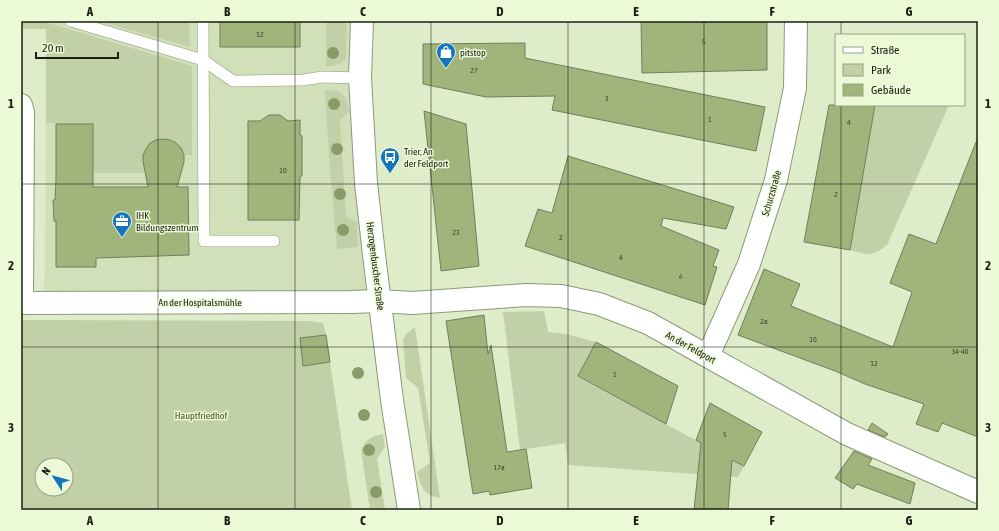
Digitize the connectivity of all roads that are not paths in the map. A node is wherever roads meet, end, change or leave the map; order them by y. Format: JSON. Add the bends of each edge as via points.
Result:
{"nodes":[{"id":1,"x":71,"y":21,"type":"edge"},
{"id":2,"x":203,"y":21,"type":"edge"},
{"id":3,"x":362,"y":21,"type":"edge"},
{"id":4,"x":796,"y":21,"type":"edge"},
{"id":5,"x":203,"y":60,"type":"junction"},
{"id":6,"x":360,"y":78,"type":"junction"},
{"id":7,"x":21,"y":105,"type":"edge"},
{"id":8,"x":274,"y":241,"type":"dead end"},
{"id":9,"x":380,"y":301,"type":"junction"},
{"id":10,"x":22,"y":303,"type":"edge"},
{"id":11,"x":708,"y":356,"type":"junction"},
{"id":12,"x":978,"y":492,"type":"edge"},
{"id":13,"x":409,"y":510,"type":"edge"}],
"edges":[{"from":1,"to":5,"type":"lane"},
{"from":2,"to":5,"type":"lane"},
{"from":3,"to":6,"type":"street","name":"Herzogenbuscher Straße"},
{"from":4,"to":11,"type":"street","name":"Schurzstraße","via":[[795,88],[776,180],[749,264]]},
{"from":5,"to":6,"type":"lane","via":[[233,81]]},
{"from":5,"to":8,"type":"lane","via":[[204,241]]},
{"from":6,"to":9,"type":"street","name":"Herzogenbuscher Straße","via":[[366,183]]},
{"from":7,"to":10,"type":"street"},
{"from":9,"to":10,"type":"street","name":"An der Hospitalsmühle"},
{"from":9,"to":11,"type":"street","name":"An der Feldport","via":[[412,303],[526,295],[561,296],[599,304],[648,323]]},
{"from":9,"to":13,"type":"street","name":"Herzogenbuscher Straße"},
{"from":11,"to":12,"type":"street","name":"An der Feldport","via":[[848,434]]}]}
